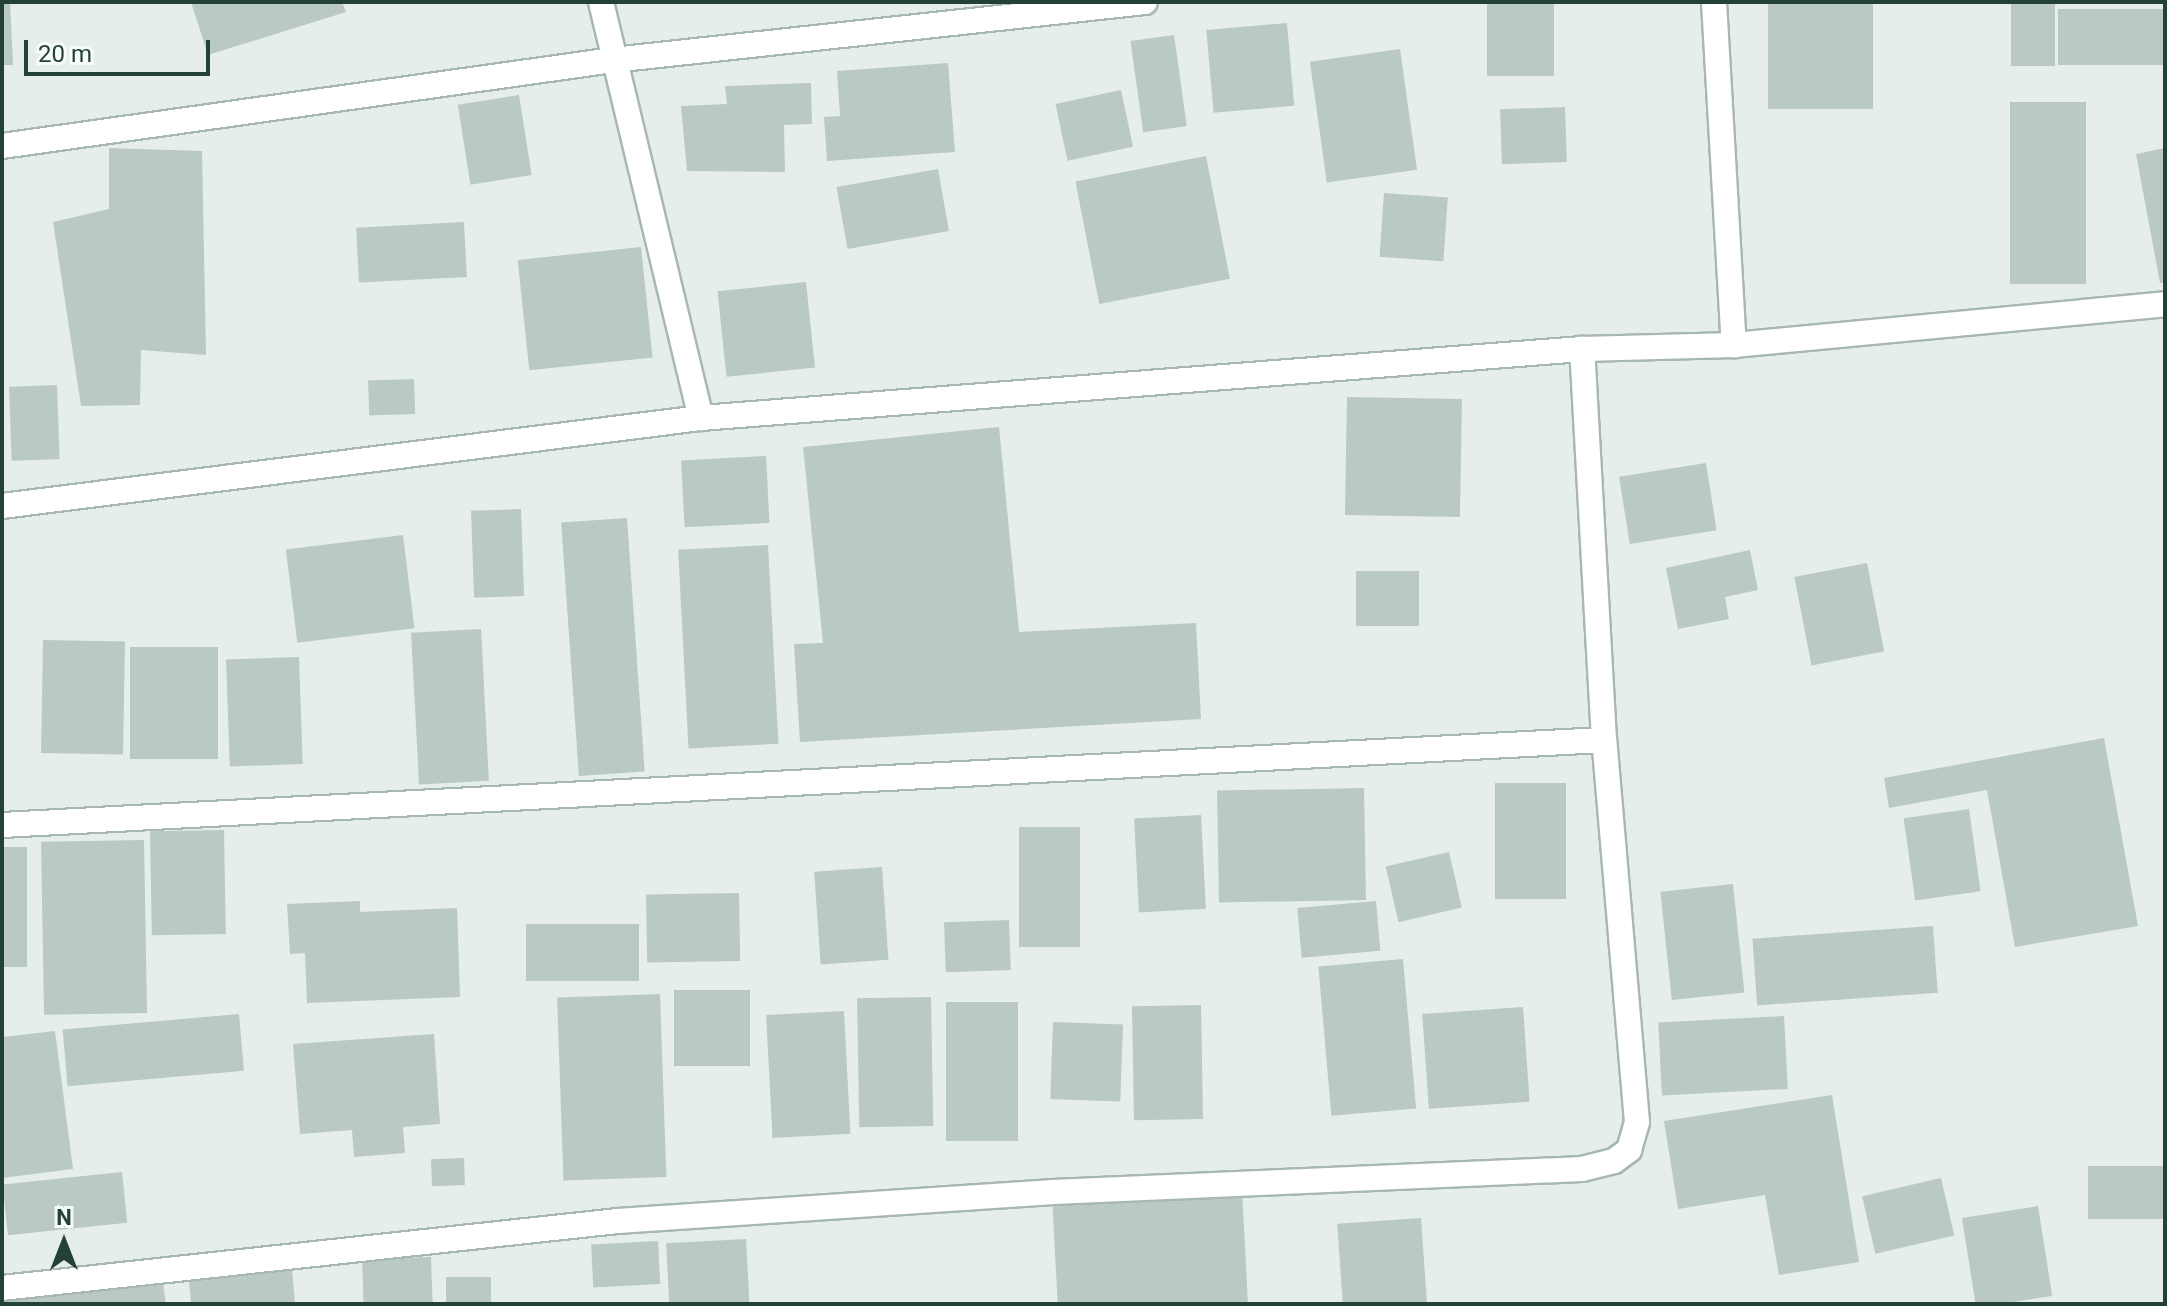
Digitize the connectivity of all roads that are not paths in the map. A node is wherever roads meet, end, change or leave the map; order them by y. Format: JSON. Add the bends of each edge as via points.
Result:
{"nodes":[{"id":1,"x":601,"y":2,"type":"edge"},
{"id":2,"x":1145,"y":2,"type":"edge"},
{"id":3,"x":1714,"y":2,"type":"edge"},
{"id":4,"x":613,"y":60,"type":"junction"},
{"id":5,"x":2,"y":146,"type":"edge"},
{"id":6,"x":2165,"y":304,"type":"edge"},
{"id":7,"x":1734,"y":345,"type":"junction"},
{"id":8,"x":1582,"y":349,"type":"junction"},
{"id":9,"x":701,"y":418,"type":"junction"},
{"id":10,"x":2,"y":506,"type":"edge"},
{"id":11,"x":1604,"y":740,"type":"junction"},
{"id":12,"x":2,"y":825,"type":"edge"},
{"id":13,"x":2,"y":1288,"type":"edge"}],
"edges":[{"from":1,"to":4,"type":"street"},
{"from":2,"to":4,"type":"street"},
{"from":3,"to":7,"type":"street"},
{"from":4,"to":5,"type":"street"},
{"from":4,"to":9,"type":"street"},
{"from":6,"to":7,"type":"street"},
{"from":7,"to":8,"type":"street"},
{"from":8,"to":9,"type":"street"},
{"from":8,"to":11,"type":"street"},
{"from":9,"to":10,"type":"street"},
{"from":11,"to":12,"type":"street"},
{"from":11,"to":13,"type":"street","via":[[1637,1122],[1629,1150],[1614,1161],[1582,1169],[1053,1192],[618,1221]]}]}
